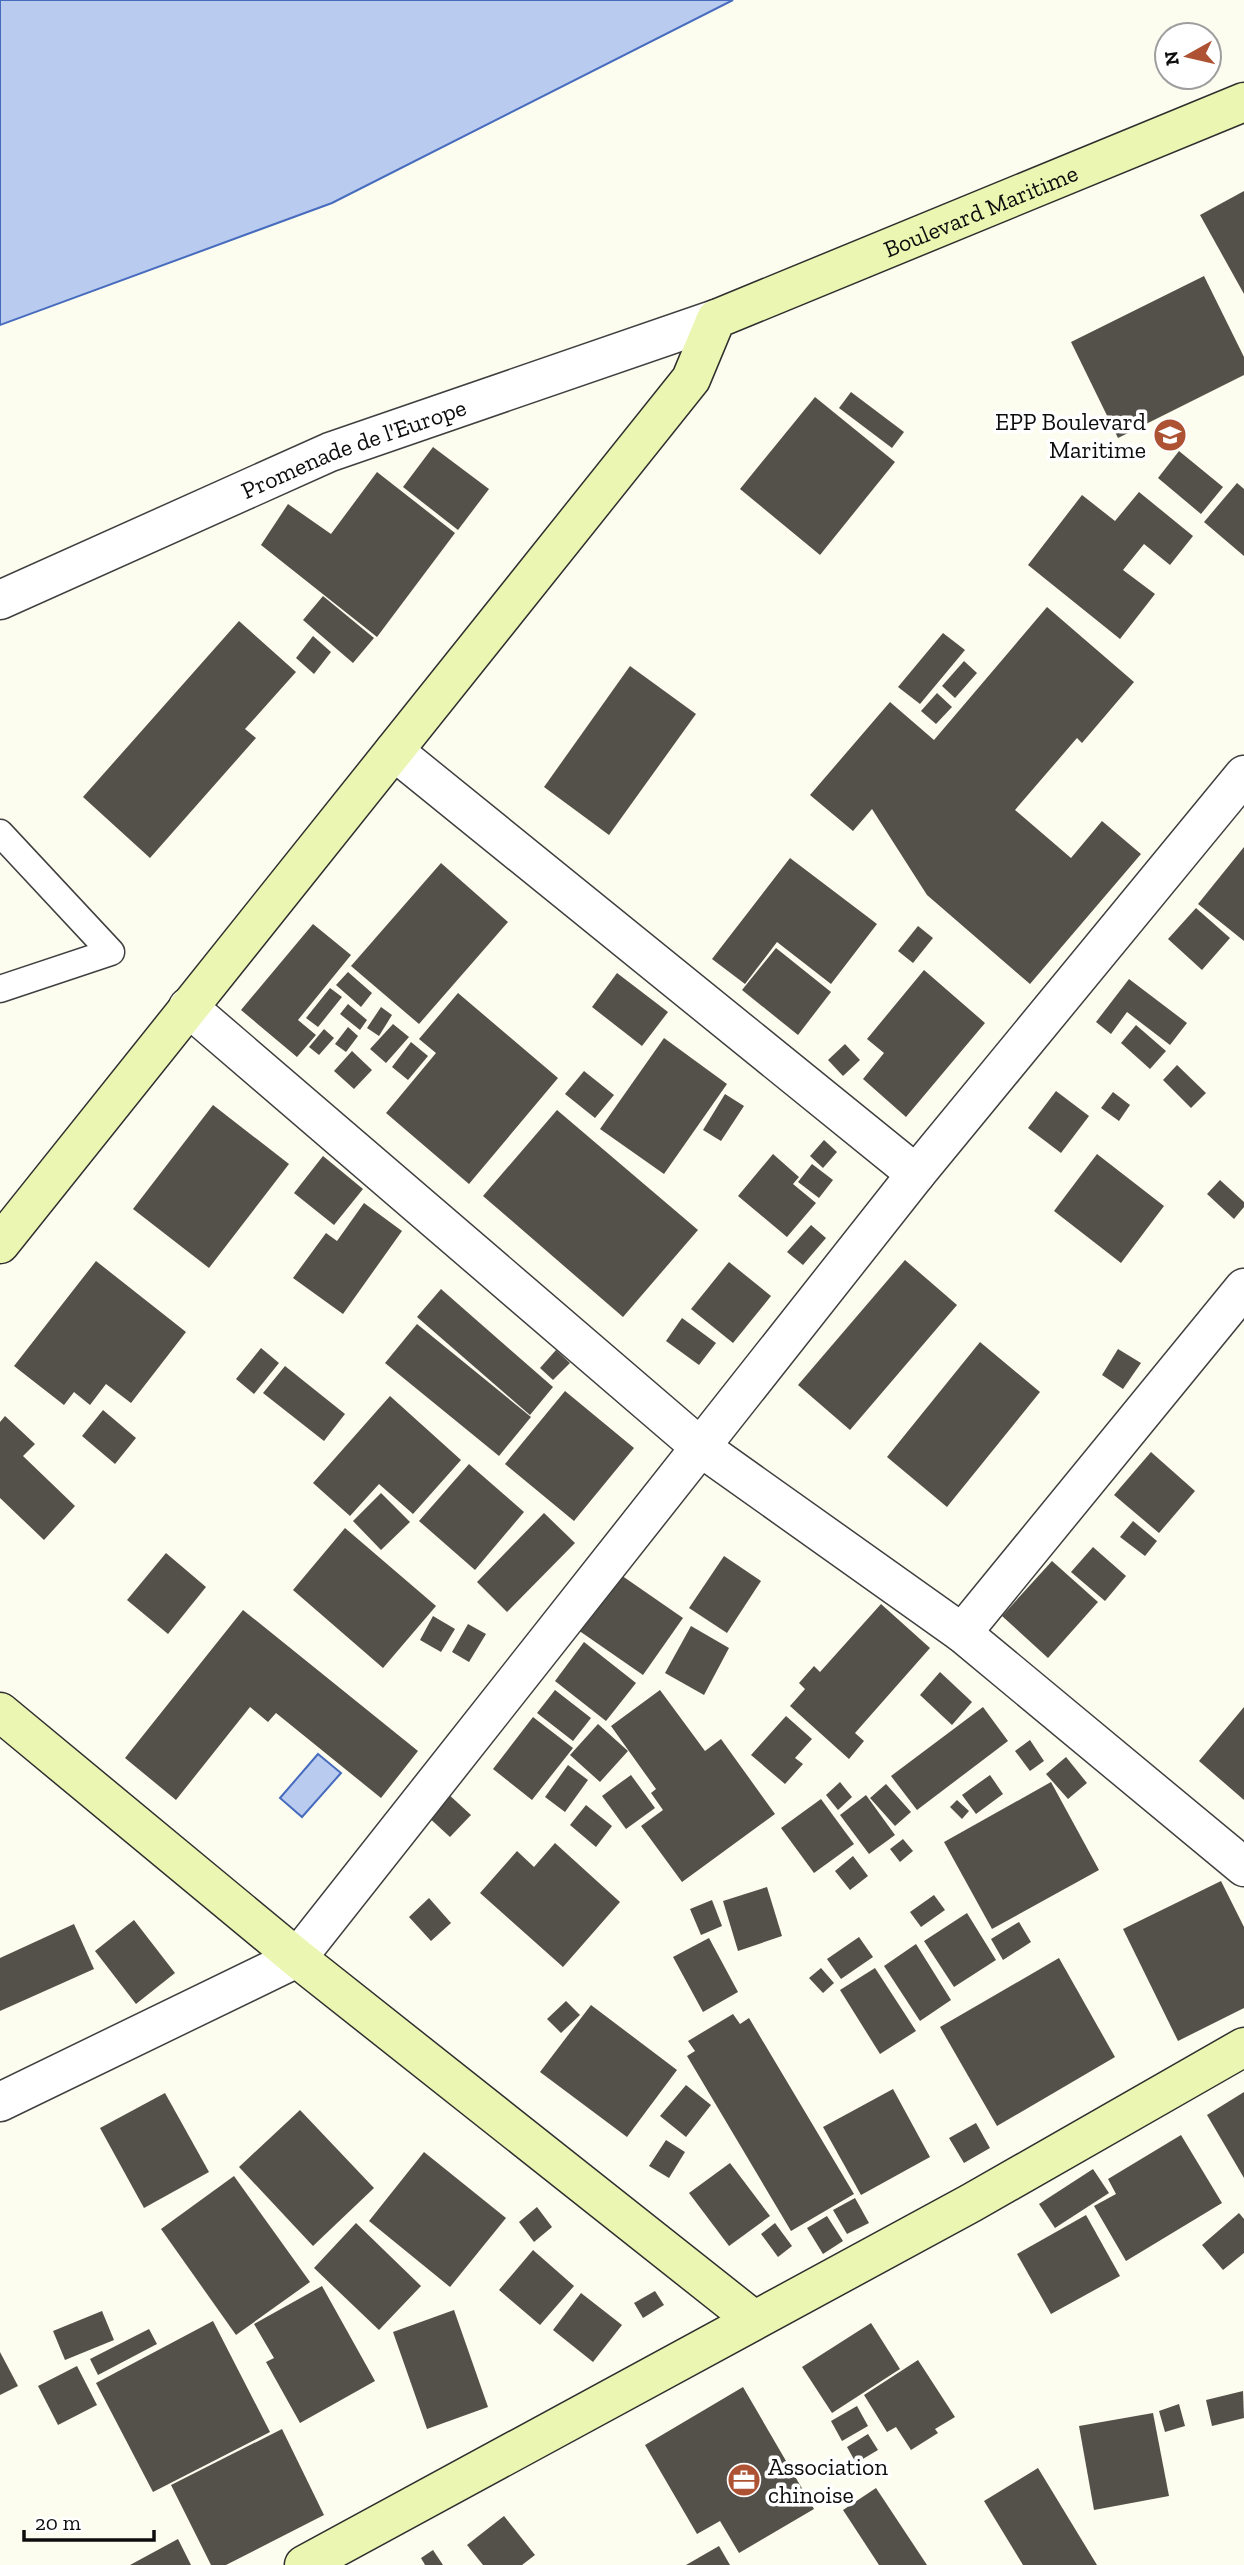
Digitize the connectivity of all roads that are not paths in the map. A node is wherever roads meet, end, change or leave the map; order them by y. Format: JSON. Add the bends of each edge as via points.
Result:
{"nodes":[{"id":1,"x":1244,"y":102,"type":"edge"},
{"id":2,"x":716,"y":318,"type":"junction"},
{"id":3,"x":0,"y":600,"type":"edge"},
{"id":4,"x":394,"y":751,"type":"junction"},
{"id":5,"x":1244,"y":775,"type":"edge"},
{"id":6,"x":0,"y":833,"type":"edge"},
{"id":7,"x":0,"y":989,"type":"edge"},
{"id":8,"x":188,"y":1007,"type":"junction"},
{"id":9,"x":916,"y":1174,"type":"junction"},
{"id":10,"x":0,"y":1244,"type":"edge"},
{"id":11,"x":1244,"y":1288,"type":"edge"},
{"id":12,"x":699,"y":1446,"type":"junction"},
{"id":13,"x":962,"y":1633,"type":"junction"},
{"id":14,"x":0,"y":1712,"type":"edge"},
{"id":15,"x":1244,"y":1867,"type":"edge"},
{"id":16,"x":297,"y":1958,"type":"junction"},
{"id":17,"x":1244,"y":2047,"type":"edge"},
{"id":18,"x":0,"y":2102,"type":"edge"},
{"id":19,"x":754,"y":2320,"type":"junction"},
{"id":20,"x":304,"y":2565,"type":"edge"}],
"edges":[{"from":1,"to":2,"type":"street","name":"Boulevard Maritime"},
{"from":2,"to":3,"type":"street","name":"Promenade de l'Europe","via":[[330,452]]},
{"from":2,"to":4,"type":"street","via":[[691,379]]},
{"from":4,"to":8,"type":"street"},
{"from":4,"to":9,"type":"street"},
{"from":5,"to":9,"type":"street"},
{"from":6,"to":7,"type":"lane","via":[[111,952]]},
{"from":8,"to":10,"type":"street"},
{"from":8,"to":12,"type":"street"},
{"from":9,"to":12,"type":"street"},
{"from":11,"to":13,"type":"street"},
{"from":12,"to":13,"type":"street"},
{"from":12,"to":16,"type":"street"},
{"from":13,"to":15,"type":"street"},
{"from":14,"to":16,"type":"street"},
{"from":16,"to":18,"type":"street"},
{"from":16,"to":19,"type":"street"},
{"from":17,"to":19,"type":"street"},
{"from":19,"to":20,"type":"street"}]}
